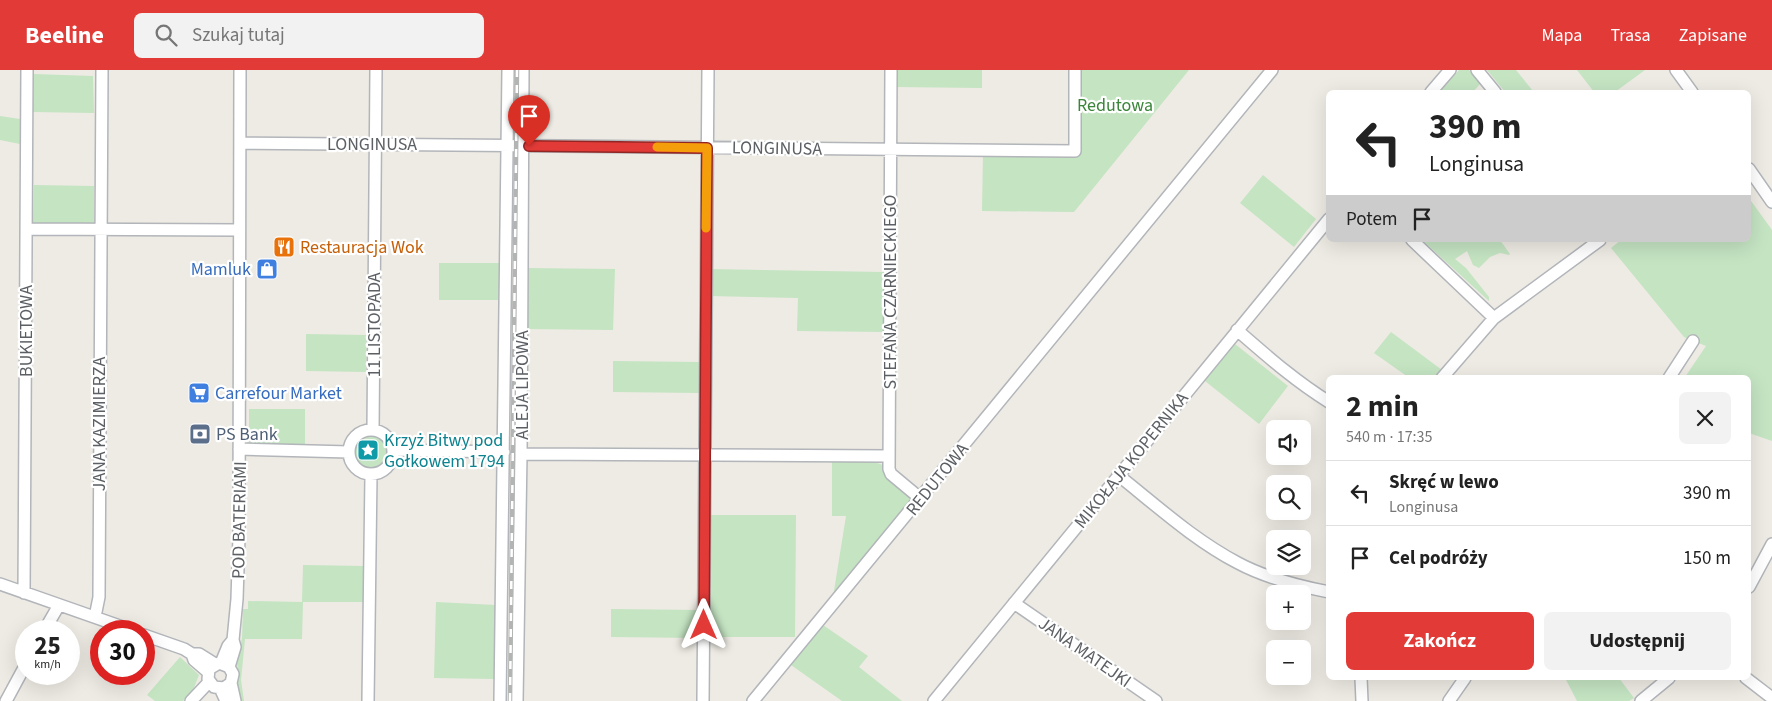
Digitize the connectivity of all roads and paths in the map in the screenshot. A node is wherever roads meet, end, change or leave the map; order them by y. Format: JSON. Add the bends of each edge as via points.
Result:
{"nodes":[{"id":1,"x":27,"y":70,"type":"edge"},
{"id":2,"x":102,"y":70,"type":"edge"},
{"id":3,"x":240,"y":70,"type":"edge"},
{"id":4,"x":376,"y":70,"type":"edge"},
{"id":5,"x":508,"y":70,"type":"edge"},
{"id":6,"x":523,"y":70,"type":"edge"},
{"id":7,"x":708,"y":70,"type":"edge"},
{"id":8,"x":891,"y":70,"type":"edge"},
{"id":9,"x":1075,"y":70,"type":"edge"},
{"id":10,"x":1272,"y":70,"type":"edge"},
{"id":11,"x":1450,"y":70,"type":"edge"},
{"id":12,"x":1477,"y":70,"type":"edge"},
{"id":13,"x":1676,"y":70,"type":"edge"},
{"id":14,"x":1434,"y":90,"type":"edge"},
{"id":15,"x":1493,"y":90,"type":"edge"},
{"id":16,"x":1691,"y":90,"type":"edge"},
{"id":17,"x":240,"y":143,"type":"junction"},
{"id":18,"x":376,"y":144,"type":"junction"},
{"id":19,"x":508,"y":144,"type":"junction"},
{"id":20,"x":522,"y":145,"type":"junction"},
{"id":21,"x":707,"y":148,"type":"junction"},
{"id":22,"x":891,"y":149,"type":"junction"},
{"id":23,"x":1751,"y":172,"type":"edge"},
{"id":24,"x":1772,"y":202,"type":"edge"},
{"id":25,"x":1326,"y":223,"type":"edge"},
{"id":26,"x":26,"y":229,"type":"junction"},
{"id":27,"x":100,"y":230,"type":"junction"},
{"id":28,"x":239,"y":230,"type":"junction"},
{"id":29,"x":1414,"y":242,"type":"edge"},
{"id":30,"x":1597,"y":242,"type":"edge"},
{"id":31,"x":1494,"y":318,"type":"junction"},
{"id":32,"x":1238,"y":330,"type":"junction"},
{"id":33,"x":1693,"y":341,"type":"dead end"},
{"id":34,"x":1445,"y":375,"type":"edge"},
{"id":35,"x":1671,"y":375,"type":"edge"},
{"id":36,"x":1326,"y":400,"type":"edge"},
{"id":37,"x":373,"y":430,"type":"junction"},
{"id":38,"x":239,"y":449,"type":"junction"},
{"id":39,"x":394,"y":450,"type":"junction"},
{"id":40,"x":349,"y":452,"type":"junction"},
{"id":41,"x":504,"y":452,"type":"junction"},
{"id":42,"x":521,"y":454,"type":"junction"},
{"id":43,"x":704,"y":455,"type":"junction"},
{"id":44,"x":889,"y":456,"type":"junction"},
{"id":45,"x":371,"y":474,"type":"junction"},
{"id":46,"x":1118,"y":475,"type":"junction"},
{"id":47,"x":921,"y":499,"type":"junction"},
{"id":48,"x":1772,"y":544,"type":"edge"},
{"id":49,"x":1751,"y":583,"type":"edge"},
{"id":50,"x":0,"y":584,"type":"edge"},
{"id":51,"x":1326,"y":591,"type":"edge"},
{"id":52,"x":24,"y":593,"type":"junction"},
{"id":53,"x":1014,"y":603,"type":"junction"},
{"id":54,"x":59,"y":605,"type":"junction"},
{"id":55,"x":95,"y":617,"type":"junction"},
{"id":56,"x":50,"y":620,"type":"edge"},
{"id":57,"x":103,"y":620,"type":"edge"},
{"id":58,"x":155,"y":639,"type":"edge"},
{"id":59,"x":216,"y":670,"type":"junction"},
{"id":60,"x":1361,"y":680,"type":"edge"},
{"id":61,"x":1464,"y":680,"type":"edge"},
{"id":62,"x":1667,"y":680,"type":"edge"},
{"id":63,"x":1749,"y":680,"type":"edge"},
{"id":64,"x":231,"y":682,"type":"junction"},
{"id":65,"x":15,"y":684,"type":"edge"},
{"id":66,"x":220,"y":688,"type":"junction"},
{"id":67,"x":1772,"y":698,"type":"edge"},
{"id":68,"x":6,"y":701,"type":"edge"},
{"id":69,"x":192,"y":701,"type":"edge"},
{"id":70,"x":226,"y":701,"type":"edge"},
{"id":71,"x":235,"y":701,"type":"edge"},
{"id":72,"x":368,"y":701,"type":"edge"},
{"id":73,"x":500,"y":701,"type":"edge"},
{"id":74,"x":517,"y":701,"type":"edge"},
{"id":75,"x":704,"y":701,"type":"edge"},
{"id":76,"x":753,"y":701,"type":"edge"},
{"id":77,"x":934,"y":701,"type":"edge"},
{"id":78,"x":1156,"y":701,"type":"edge"},
{"id":79,"x":1362,"y":701,"type":"edge"},
{"id":80,"x":1449,"y":701,"type":"edge"},
{"id":81,"x":1641,"y":701,"type":"edge"}],
"edges":[{"from":1,"to":26,"type":"street","name":"BUKIETOWA"},
{"from":2,"to":27,"type":"street","name":"JANA KAZIMIERZA"},
{"from":3,"to":17,"type":"street","name":"POD BATERIAMI"},
{"from":4,"to":18,"type":"street","name":"11 LISTOPADA"},
{"from":5,"to":19,"type":"street","name":"ALEJA LIPOWA"},
{"from":6,"to":20,"type":"street","name":"ALEJA LIPOWA"},
{"from":7,"to":21,"type":"street"},
{"from":8,"to":22,"type":"street","name":"STEFANA CZARNIECKIEGO"},
{"from":9,"to":22,"type":"street","name":"LONGINUSA","via":[[1074,151]]},
{"from":10,"to":47,"type":"street","name":"REDUTOWA"},
{"from":11,"to":14,"type":"street"},
{"from":12,"to":15,"type":"street"},
{"from":13,"to":16,"type":"street"},
{"from":17,"to":18,"type":"street","name":"LONGINUSA"},
{"from":17,"to":28,"type":"street","name":"POD BATERIAMI"},
{"from":18,"to":19,"type":"street","name":"LONGINUSA"},
{"from":18,"to":37,"type":"street","name":"11 LISTOPADA"},
{"from":19,"to":20,"type":"street","name":"LONGINUSA"},
{"from":19,"to":41,"type":"street","name":"ALEJA LIPOWA"},
{"from":20,"to":21,"type":"street","name":"LONGINUSA"},
{"from":20,"to":42,"type":"street","name":"ALEJA LIPOWA"},
{"from":21,"to":22,"type":"street","name":"LONGINUSA"},
{"from":21,"to":43,"type":"street"},
{"from":22,"to":44,"type":"street","name":"STEFANA CZARNIECKIEGO"},
{"from":23,"to":24,"type":"street"},
{"from":25,"to":32,"type":"street","name":"MIKOŁAJA KOPERNIKA"},
{"from":26,"to":27,"type":"street"},
{"from":26,"to":52,"type":"street","name":"BUKIETOWA"},
{"from":27,"to":28,"type":"street"},
{"from":27,"to":55,"type":"street","name":"JANA KAZIMIERZA","via":[[99,597]]},
{"from":28,"to":38,"type":"street","name":"POD BATERIAMI"},
{"from":29,"to":31,"type":"street"},
{"from":30,"to":31,"type":"street"},
{"from":31,"to":34,"type":"street"},
{"from":32,"to":36,"type":"street","via":[[1281,369]]},
{"from":32,"to":46,"type":"street","name":"MIKOŁAJA KOPERNIKA"},
{"from":33,"to":35,"type":"street"},
{"from":37,"to":39,"type":"street","via":[[383,433]]},
{"from":37,"to":40,"type":"street","via":[[365,430],[353,438]]},
{"from":38,"to":40,"type":"street"},
{"from":38,"to":59,"type":"street","name":"POD BATERIAMI","via":[[238,599],[233,640]]},
{"from":39,"to":41,"type":"street"},
{"from":39,"to":45,"type":"street","via":[[388,467]]},
{"from":40,"to":45,"type":"street","via":[[356,469]]},
{"from":41,"to":73,"type":"street","name":"ALEJA LIPOWA"},
{"from":42,"to":43,"type":"street"},
{"from":42,"to":74,"type":"street","name":"ALEJA LIPOWA"},
{"from":43,"to":44,"type":"street"},
{"from":43,"to":75,"type":"street"},
{"from":44,"to":47,"type":"street","name":"STEFANA CZARNIECKIEGO","via":[[891,474]]},
{"from":45,"to":72,"type":"street"},
{"from":46,"to":51,"type":"street","via":[[1197,538],[1240,564],[1272,578]]},
{"from":46,"to":53,"type":"street","name":"MIKOŁAJA KOPERNIKA"},
{"from":47,"to":76,"type":"street","name":"REDUTOWA"},
{"from":48,"to":49,"type":"street"},
{"from":50,"to":52,"type":"street"},
{"from":52,"to":54,"type":"street"},
{"from":53,"to":77,"type":"street","name":"MIKOŁAJA KOPERNIKA"},
{"from":53,"to":78,"type":"street","name":"JANA MATEJKI"},
{"from":54,"to":55,"type":"street"},
{"from":54,"to":56,"type":"street"},
{"from":55,"to":57,"type":"street"},
{"from":58,"to":59,"type":"street","via":[[198,654]]},
{"from":59,"to":64,"type":"street","via":[[233,674]]},
{"from":59,"to":66,"type":"street","via":[[214,686]]},
{"from":59,"to":69,"type":"street","name":"POD BATERIAMI"},
{"from":60,"to":79,"type":"street"},
{"from":61,"to":80,"type":"street"},
{"from":62,"to":81,"type":"street"},
{"from":63,"to":67,"type":"street"},
{"from":64,"to":66,"type":"street"},
{"from":64,"to":71,"type":"street"},
{"from":65,"to":68,"type":"street"},
{"from":66,"to":70,"type":"street"}]}
